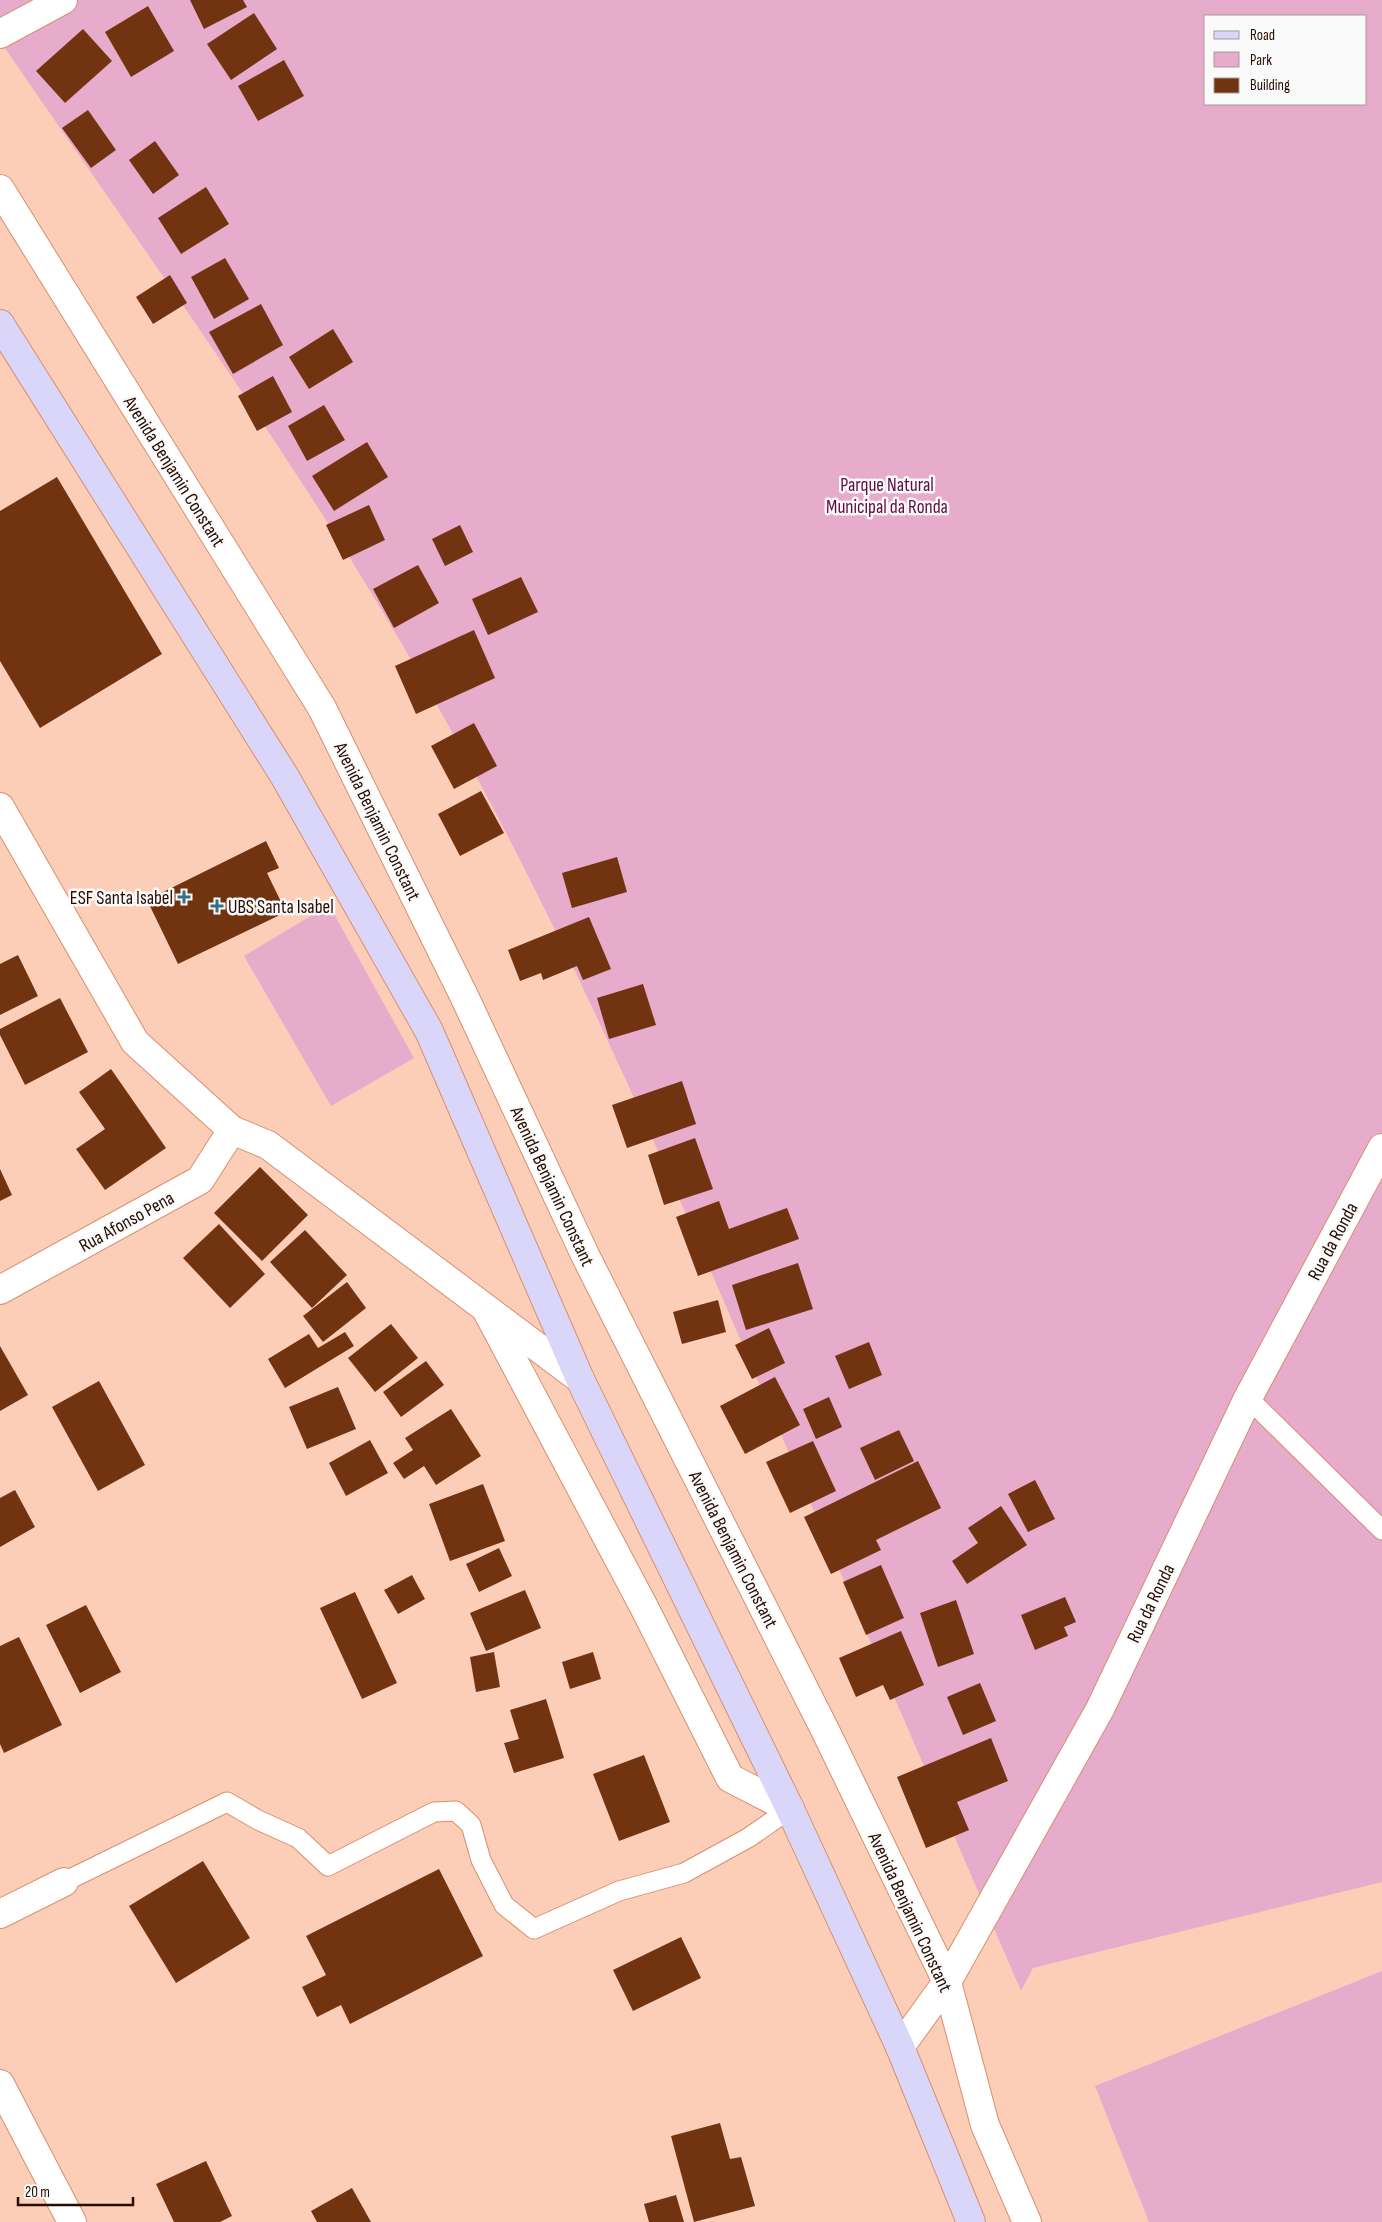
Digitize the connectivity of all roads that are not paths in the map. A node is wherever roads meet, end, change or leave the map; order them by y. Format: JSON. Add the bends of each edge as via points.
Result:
{"nodes":[{"id":1,"x":63,"y":0,"type":"edge"},
{"id":2,"x":0,"y":34,"type":"edge"},
{"id":3,"x":0,"y":189,"type":"edge"},
{"id":4,"x":0,"y":324,"type":"edge"},
{"id":5,"x":0,"y":807,"type":"edge"},
{"id":6,"x":232,"y":1130,"type":"junction"},
{"id":7,"x":1382,"y":1148,"type":"edge"},
{"id":8,"x":0,"y":1290,"type":"edge"},
{"id":9,"x":484,"y":1306,"type":"junction"},
{"id":10,"x":580,"y":1378,"type":"junction"},
{"id":11,"x":1248,"y":1398,"type":"junction"},
{"id":12,"x":1382,"y":1530,"type":"edge"},
{"id":13,"x":790,"y":1809,"type":"junction"},
{"id":14,"x":64,"y":1882,"type":"joint"},
{"id":15,"x":0,"y":1914,"type":"edge"},
{"id":16,"x":947,"y":1982,"type":"junction"},
{"id":17,"x":900,"y":2047,"type":"junction"},
{"id":18,"x":0,"y":2084,"type":"edge"},
{"id":19,"x":72,"y":2222,"type":"edge"},
{"id":20,"x":972,"y":2222,"type":"edge"},
{"id":21,"x":1027,"y":2222,"type":"edge"}],
"edges":[{"from":1,"to":2,"type":"street"},
{"from":3,"to":16,"type":"street","name":"Avenida Benjamin Constant","via":[[322,708],[465,998],[586,1257],[822,1723]]},
{"from":4,"to":10,"type":"main road","via":[[285,777],[430,1031]]},
{"from":5,"to":6,"type":"street","via":[[135,1042]]},
{"from":6,"to":8,"type":"street","name":"Rua Afonso Pena","via":[[200,1180]]},
{"from":6,"to":9,"type":"street","via":[[268,1145]]},
{"from":7,"to":11,"type":"street","name":"Rua da Ronda"},
{"from":9,"to":10,"type":"street"},
{"from":9,"to":13,"type":"street","via":[[644,1607],[730,1778]]},
{"from":10,"to":13,"type":"main road"},
{"from":11,"to":12,"type":"lane"},
{"from":11,"to":16,"type":"street","name":"Rua da Ronda","via":[[1100,1709]]},
{"from":13,"to":14,"type":"lane","via":[[748,1838],[684,1873],[619,1891],[534,1929],[504,1905],[481,1860],[471,1825],[456,1811],[434,1812],[328,1866],[298,1838],[227,1802]]},
{"from":13,"to":17,"type":"main road"},
{"from":14,"to":15,"type":"street"},
{"from":16,"to":17,"type":"street","name":"Rua da Ronda"},
{"from":16,"to":21,"type":"street","name":"Avenida Benjamin Constant","via":[[985,2125]]},
{"from":17,"to":20,"type":"main road"},
{"from":18,"to":19,"type":"street"}]}
